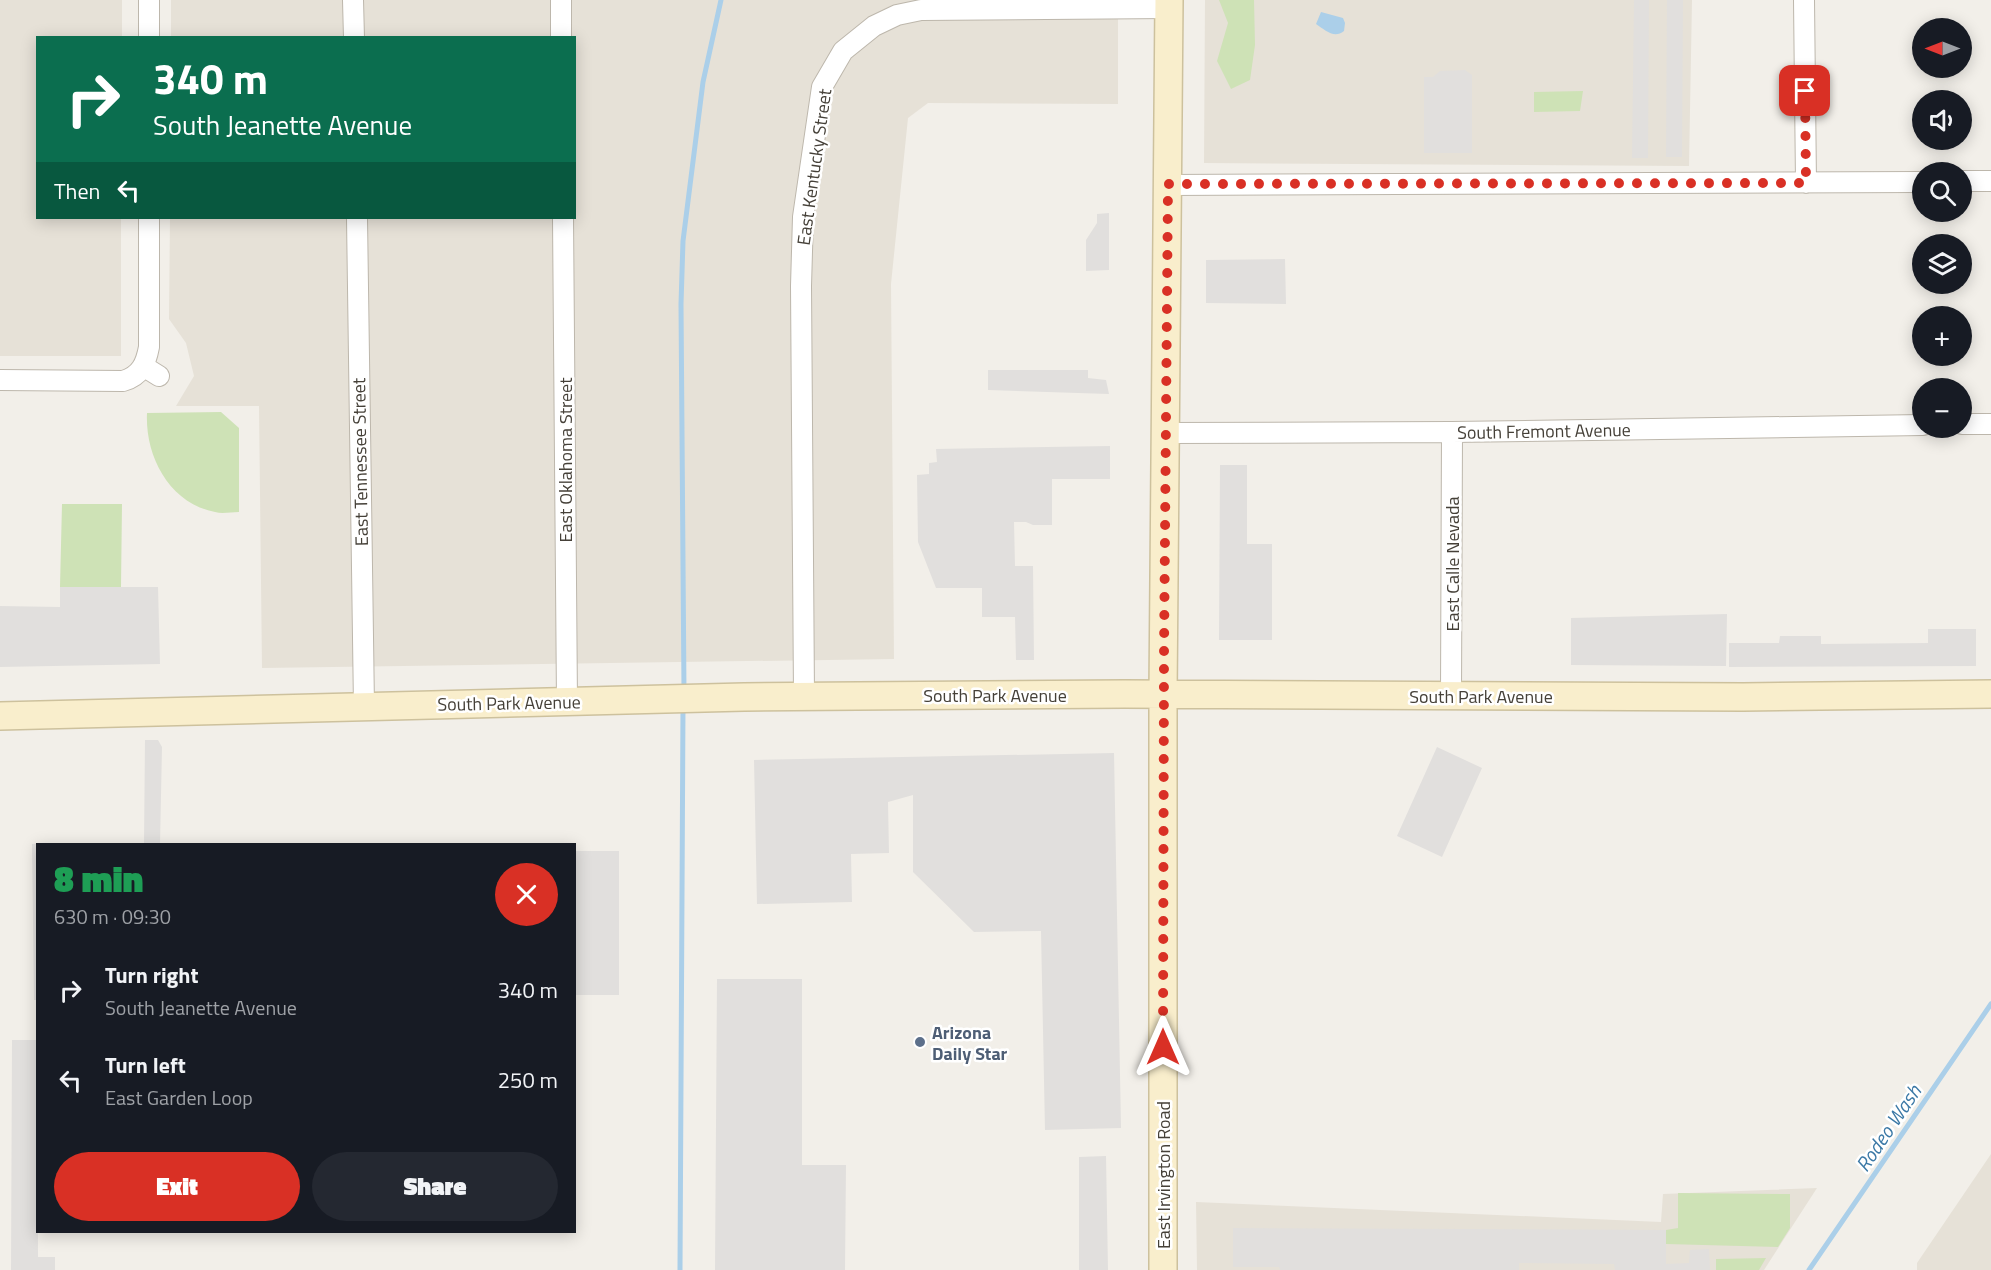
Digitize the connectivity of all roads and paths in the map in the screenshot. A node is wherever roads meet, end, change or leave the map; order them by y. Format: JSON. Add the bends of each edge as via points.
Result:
{"nodes":[{"id":1,"x":149,"y":0,"type":"edge"},
{"id":2,"x":353,"y":0,"type":"edge"},
{"id":3,"x":561,"y":0,"type":"edge"},
{"id":4,"x":1804,"y":0,"type":"edge"},
{"id":5,"x":1168,"y":4,"type":"edge"},
{"id":6,"x":149,"y":36,"type":"edge"},
{"id":7,"x":354,"y":36,"type":"edge"},
{"id":8,"x":561,"y":36,"type":"edge"},
{"id":9,"x":1991,"y":181,"type":"edge"},
{"id":10,"x":1912,"y":182,"type":"edge"},
{"id":11,"x":1972,"y":182,"type":"edge"},
{"id":12,"x":1806,"y":183,"type":"junction"},
{"id":13,"x":1168,"y":184,"type":"junction"},
{"id":14,"x":149,"y":219,"type":"edge"},
{"id":15,"x":357,"y":219,"type":"edge"},
{"id":16,"x":563,"y":219,"type":"edge"},
{"id":17,"x":0,"y":380,"type":"edge"},
{"id":18,"x":1972,"y":424,"type":"edge"},
{"id":19,"x":1991,"y":424,"type":"edge"},
{"id":20,"x":1912,"y":425,"type":"edge"},
{"id":21,"x":1452,"y":432,"type":"junction"},
{"id":22,"x":1166,"y":433,"type":"junction"},
{"id":23,"x":1164,"y":694,"type":"junction"},
{"id":24,"x":1991,"y":694,"type":"edge"},
{"id":25,"x":804,"y":696,"type":"junction"},
{"id":26,"x":1451,"y":696,"type":"junction"},
{"id":27,"x":567,"y":702,"type":"junction"},
{"id":28,"x":364,"y":707,"type":"junction"},
{"id":29,"x":0,"y":716,"type":"edge"},
{"id":30,"x":1163,"y":1270,"type":"edge"}],
"edges":[{"from":1,"to":6,"type":"street"},
{"from":2,"to":7,"type":"street"},
{"from":3,"to":8,"type":"street"},
{"from":4,"to":12,"type":"street"},
{"from":5,"to":13,"type":"main road","name":"East Irvington Road"},
{"from":5,"to":25,"type":"street","name":"East Kentucky Street","via":[[921,10],[897,15],[874,26],[843,51],[822,87],[803,217]]},
{"from":9,"to":11,"type":"street"},
{"from":10,"to":12,"type":"street"},
{"from":12,"to":13,"type":"street"},
{"from":13,"to":22,"type":"main road","name":"East Irvington Road"},
{"from":14,"to":17,"type":"street","via":[[148,371],[123,381]]},
{"from":15,"to":28,"type":"street","name":"East Tennessee Street"},
{"from":16,"to":27,"type":"street","name":"East Oklahoma Street"},
{"from":18,"to":19,"type":"street"},
{"from":20,"to":21,"type":"street","name":"South Fremont Avenue"},
{"from":21,"to":22,"type":"street","name":"South Fremont Avenue"},
{"from":21,"to":26,"type":"street","name":"East Calle Nevada"},
{"from":22,"to":23,"type":"main road","name":"East Irvington Road"},
{"from":23,"to":25,"type":"main road","name":"South Park Avenue"},
{"from":23,"to":26,"type":"main road","name":"South Park Avenue"},
{"from":23,"to":30,"type":"main road","name":"East Irvington Road"},
{"from":24,"to":26,"type":"main road","name":"South Park Avenue"},
{"from":25,"to":27,"type":"main road","name":"South Park Avenue"},
{"from":27,"to":28,"type":"main road","name":"South Park Avenue"},
{"from":28,"to":29,"type":"main road","name":"South Park Avenue"}]}
